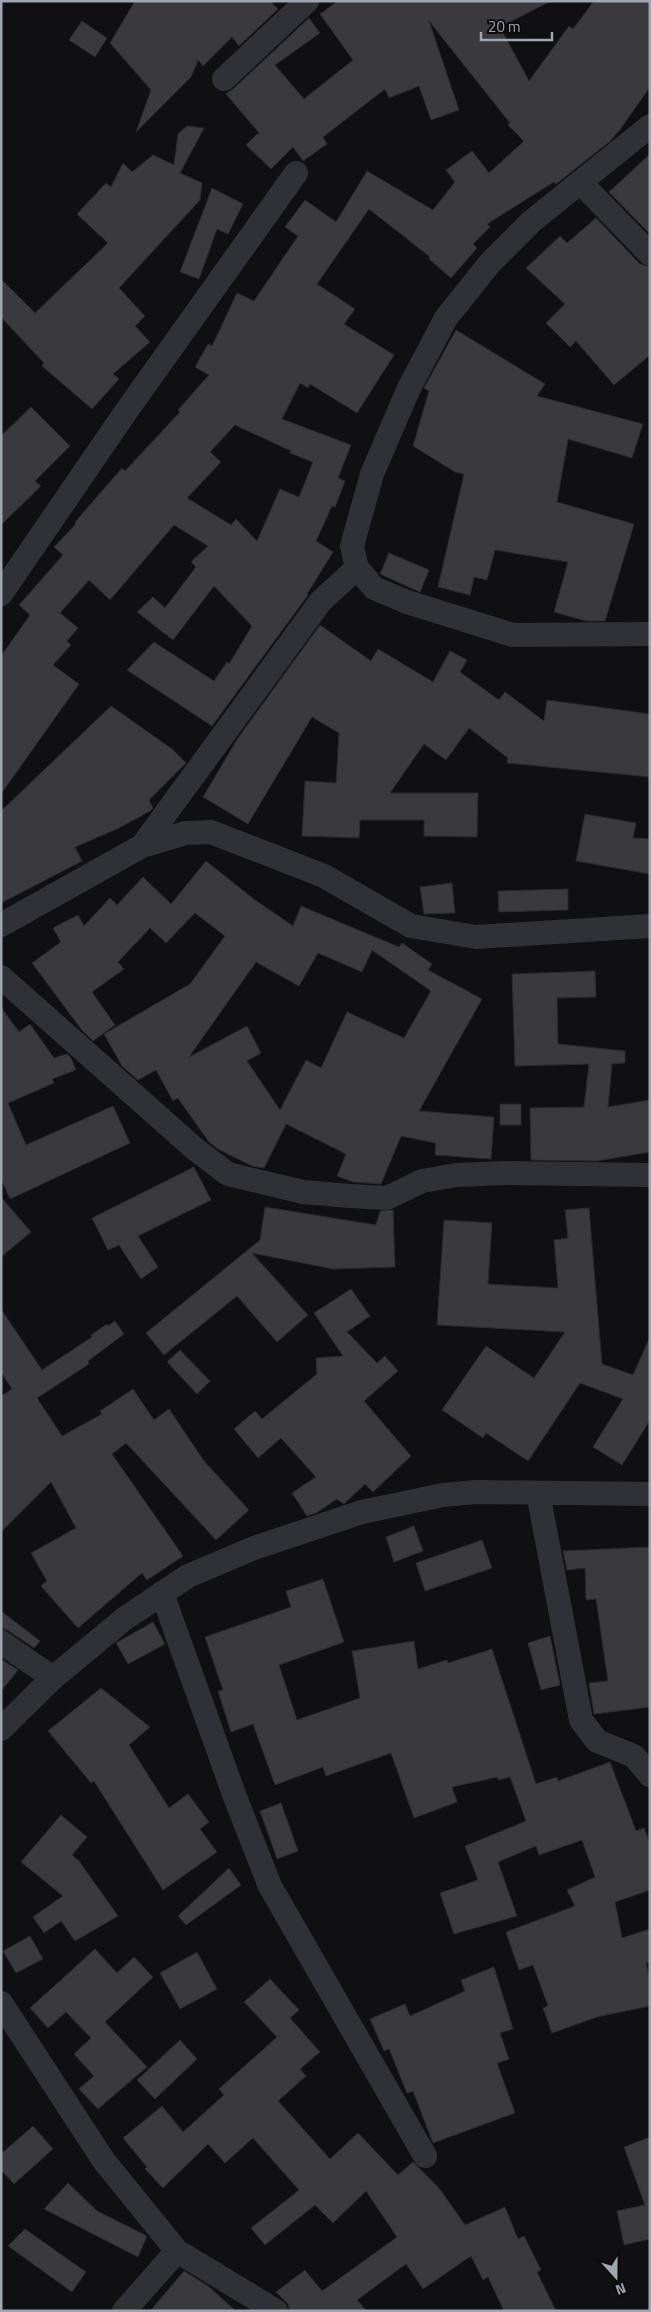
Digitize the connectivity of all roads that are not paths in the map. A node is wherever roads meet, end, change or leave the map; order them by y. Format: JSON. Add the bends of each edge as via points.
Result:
{"nodes":[{"id":1,"x":307,"y":1,"type":"edge"},
{"id":2,"x":224,"y":79,"type":"dead end"},
{"id":3,"x":650,"y":126,"type":"edge"},
{"id":4,"x":296,"y":173,"type":"dead end"},
{"id":5,"x":580,"y":182,"type":"junction"},
{"id":6,"x":650,"y":254,"type":"edge"},
{"id":7,"x":357,"y":568,"type":"junction"},
{"id":8,"x":1,"y":594,"type":"edge"},
{"id":9,"x":650,"y":634,"type":"edge"},
{"id":10,"x":142,"y":846,"type":"junction"},
{"id":11,"x":1,"y":925,"type":"edge"},
{"id":12,"x":650,"y":926,"type":"edge"},
{"id":13,"x":1,"y":977,"type":"edge"},
{"id":14,"x":650,"y":1175,"type":"edge"},
{"id":15,"x":538,"y":1493,"type":"junction"},
{"id":16,"x":650,"y":1494,"type":"edge"},
{"id":17,"x":162,"y":1593,"type":"junction"},
{"id":18,"x":1,"y":1642,"type":"edge"},
{"id":19,"x":54,"y":1678,"type":"junction"},
{"id":20,"x":1,"y":1729,"type":"edge"},
{"id":21,"x":650,"y":1776,"type":"edge"},
{"id":22,"x":1,"y":2003,"type":"edge"},
{"id":23,"x":425,"y":2156,"type":"dead end"},
{"id":24,"x":177,"y":2252,"type":"junction"},
{"id":25,"x":124,"y":2311,"type":"edge"},
{"id":26,"x":276,"y":2311,"type":"edge"}],
"edges":[{"from":1,"to":2,"type":"street"},
{"from":3,"to":5,"type":"street"},
{"from":4,"to":8,"type":"street"},
{"from":5,"to":6,"type":"street"},
{"from":5,"to":7,"type":"street","via":[[532,221],[490,263],[446,318],[410,388],[372,474],[352,546]]},
{"from":7,"to":9,"type":"street","via":[[374,588],[406,602],[513,634]]},
{"from":7,"to":10,"type":"street","via":[[321,601]]},
{"from":10,"to":11,"type":"street"},
{"from":10,"to":12,"type":"street","via":[[186,834],[211,832],[324,876],[411,926],[476,937]]},
{"from":13,"to":14,"type":"street","via":[[195,1149],[228,1174],[303,1192],[387,1198],[422,1180],[456,1175]]},
{"from":15,"to":16,"type":"street"},
{"from":15,"to":17,"type":"street","via":[[443,1495],[362,1512],[254,1548],[188,1576]]},
{"from":15,"to":21,"type":"street","via":[[581,1720],[597,1741],[634,1756]]},
{"from":17,"to":19,"type":"street","via":[[124,1619]]},
{"from":17,"to":23,"type":"street","via":[[270,1886]]},
{"from":18,"to":19,"type":"street"},
{"from":19,"to":20,"type":"street"},
{"from":22,"to":24,"type":"street","via":[[104,2162]]},
{"from":24,"to":25,"type":"street"},
{"from":24,"to":26,"type":"street"}]}
